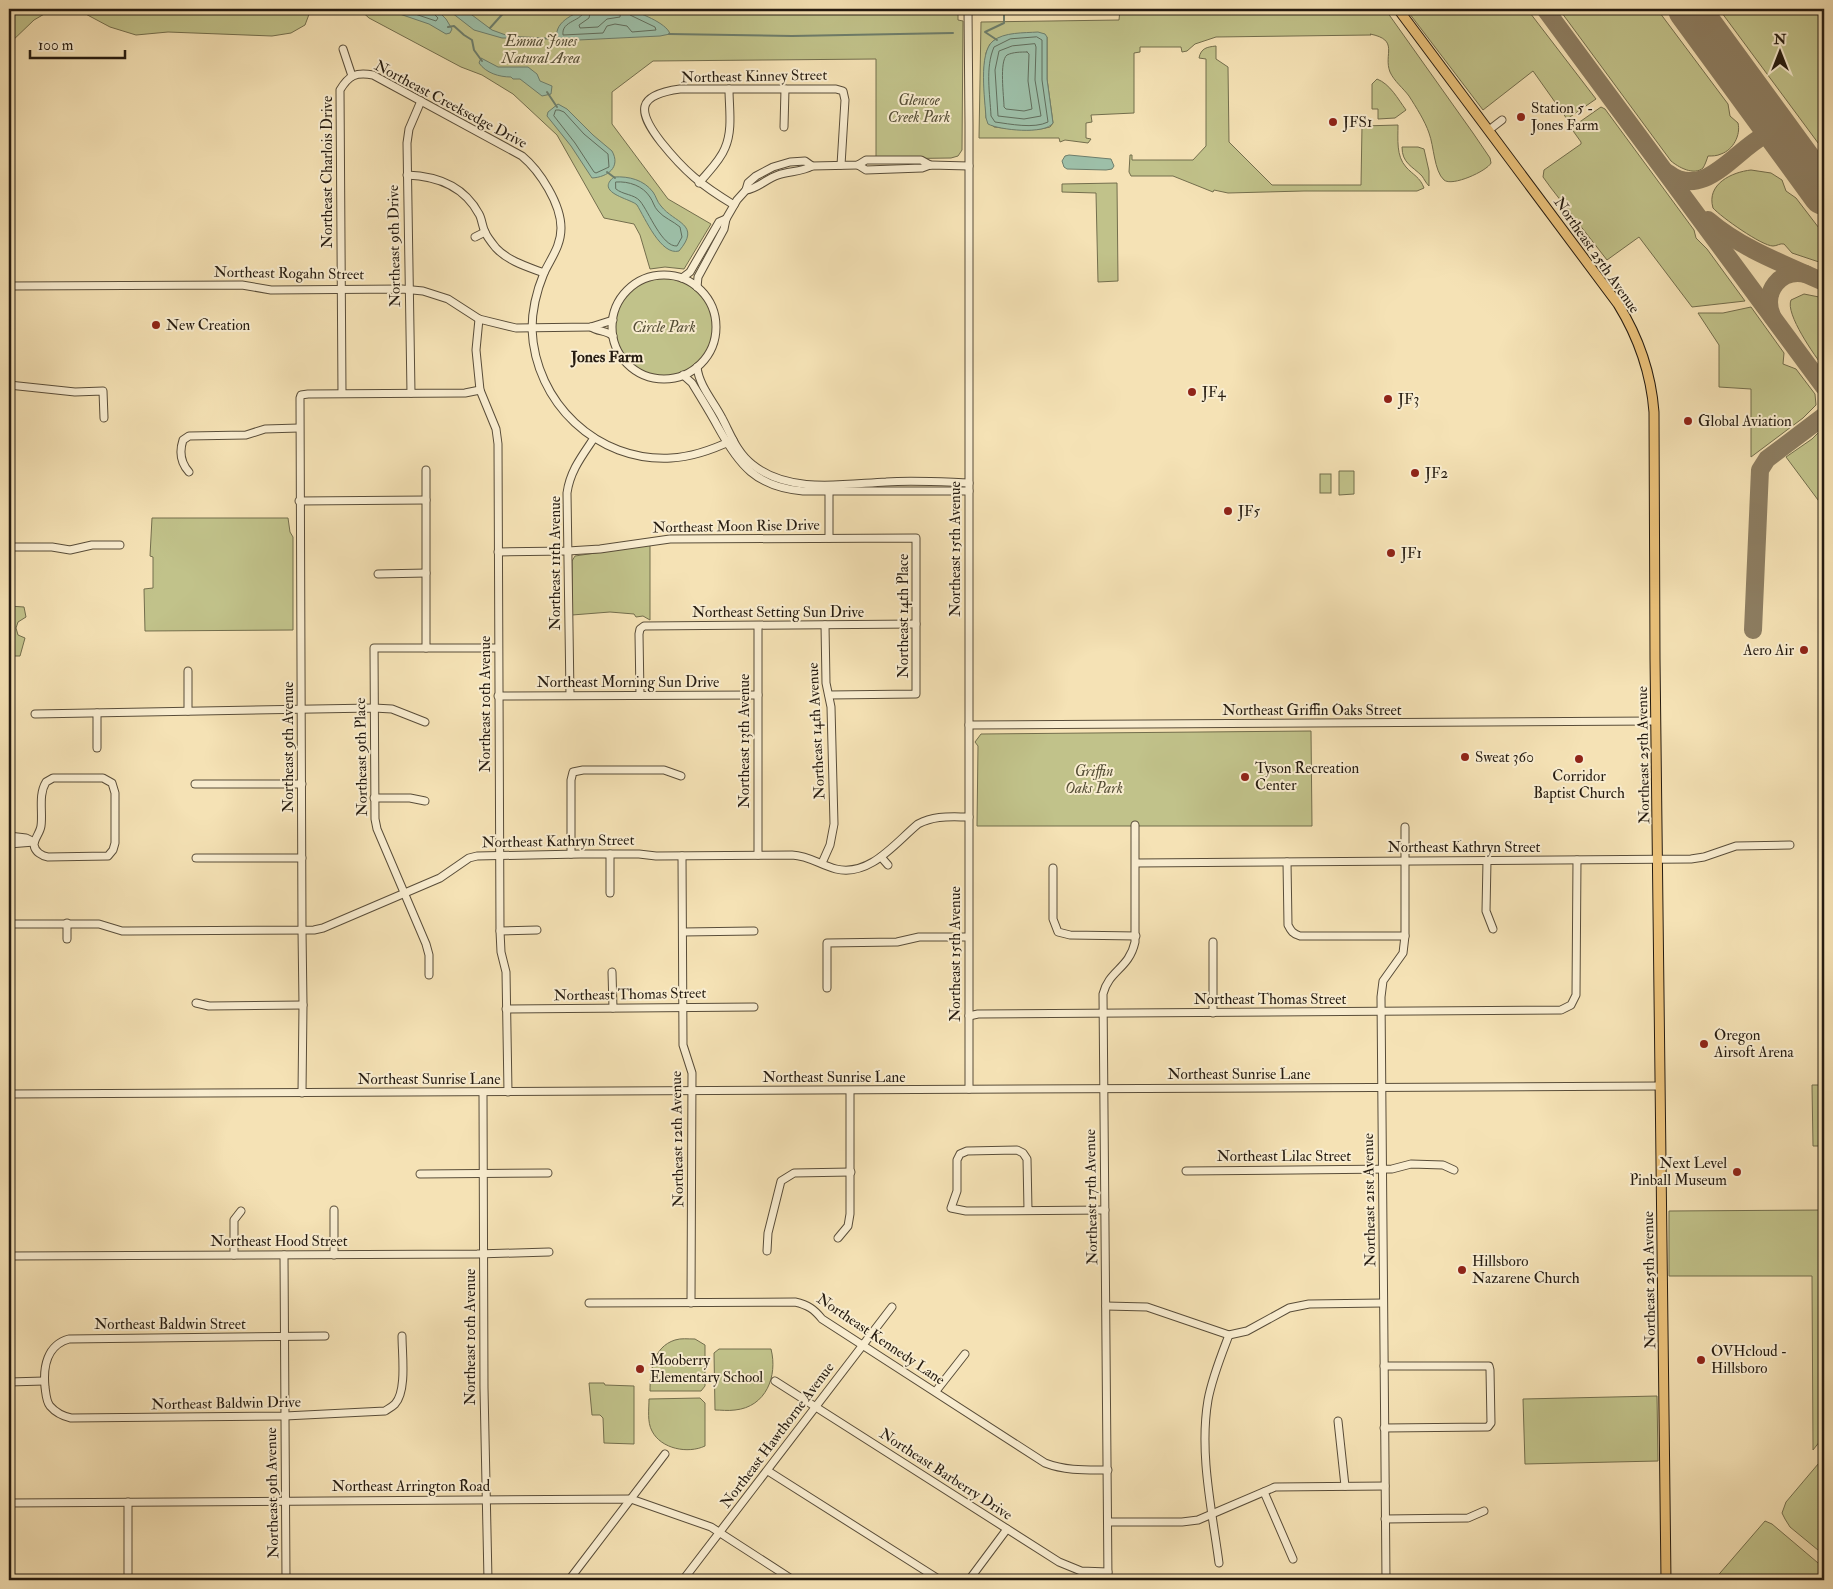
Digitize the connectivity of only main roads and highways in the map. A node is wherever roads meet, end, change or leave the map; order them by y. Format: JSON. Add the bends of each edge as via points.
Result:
{"nodes":[{"id":1,"x":1398,"y":9,"type":"edge"},
{"id":2,"x":1666,"y":1580,"type":"edge"}],
"edges":[{"from":1,"to":2,"type":"main road","name":"Northeast 25th Avenue","via":[[1618,304],[1634,332],[1652,387]]}]}
